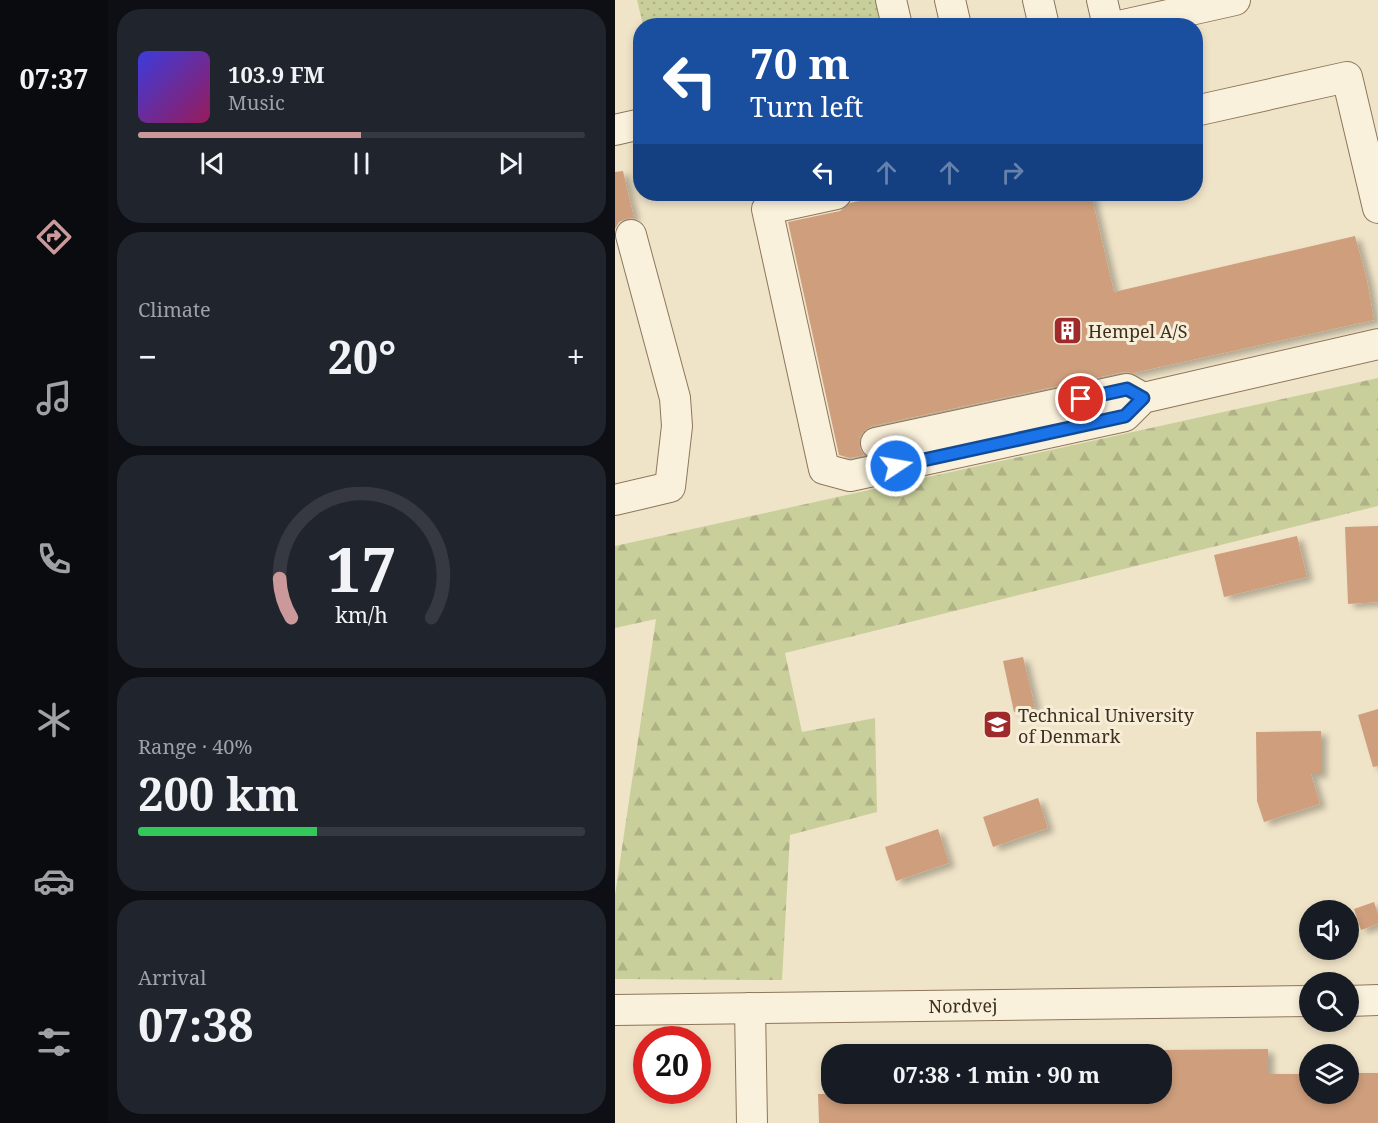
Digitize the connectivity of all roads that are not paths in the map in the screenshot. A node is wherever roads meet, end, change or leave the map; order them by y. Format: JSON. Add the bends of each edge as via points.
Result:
{"nodes":[{"id":1,"x":891,"y":0,"type":"edge"},
{"id":2,"x":950,"y":0,"type":"edge"},
{"id":3,"x":1038,"y":0,"type":"edge"},
{"id":4,"x":1102,"y":0,"type":"edge"},
{"id":5,"x":1235,"y":0,"type":"edge"},
{"id":6,"x":895,"y":18,"type":"edge"},
{"id":7,"x":954,"y":18,"type":"edge"},
{"id":8,"x":1042,"y":18,"type":"edge"},
{"id":9,"x":1106,"y":18,"type":"edge"},
{"id":10,"x":1155,"y":18,"type":"edge"},
{"id":11,"x":1203,"y":109,"type":"edge"},
{"id":12,"x":633,"y":126,"type":"edge"},
{"id":13,"x":615,"y":130,"type":"edge"},
{"id":14,"x":804,"y":201,"type":"edge"},
{"id":15,"x":1378,"y":208,"type":"edge"},
{"id":16,"x":631,"y":235,"type":"dead end"},
{"id":17,"x":1378,"y":344,"type":"edge"},
{"id":18,"x":1143,"y":398,"type":"junction"},
{"id":19,"x":876,"y":443,"type":"dead end"},
{"id":20,"x":615,"y":500,"type":"edge"},
{"id":21,"x":1378,"y":1000,"type":"edge"},
{"id":22,"x":1299,"y":1001,"type":"edge"},
{"id":23,"x":1359,"y":1001,"type":"edge"},
{"id":24,"x":750,"y":1008,"type":"junction"},
{"id":25,"x":615,"y":1010,"type":"edge"},
{"id":26,"x":752,"y":1123,"type":"edge"}],
"edges":[{"from":1,"to":6,"type":"street"},
{"from":2,"to":7,"type":"street"},
{"from":3,"to":8,"type":"street"},
{"from":4,"to":9,"type":"street"},
{"from":5,"to":10,"type":"street"},
{"from":11,"to":15,"type":"street","via":[[1347,77]]},
{"from":12,"to":13,"type":"street"},
{"from":14,"to":18,"type":"street","via":[[767,209],[824,469],[850,476],[1125,416]]},
{"from":16,"to":20,"type":"street","via":[[675,399],[677,426],[670,487]]},
{"from":17,"to":18,"type":"street"},
{"from":18,"to":19,"type":"street","via":[[1127,389]]},
{"from":21,"to":23,"type":"street"},
{"from":22,"to":24,"type":"street","name":"Nordvej"},
{"from":24,"to":25,"type":"street","name":"Nordvej"},
{"from":24,"to":26,"type":"street"}]}
